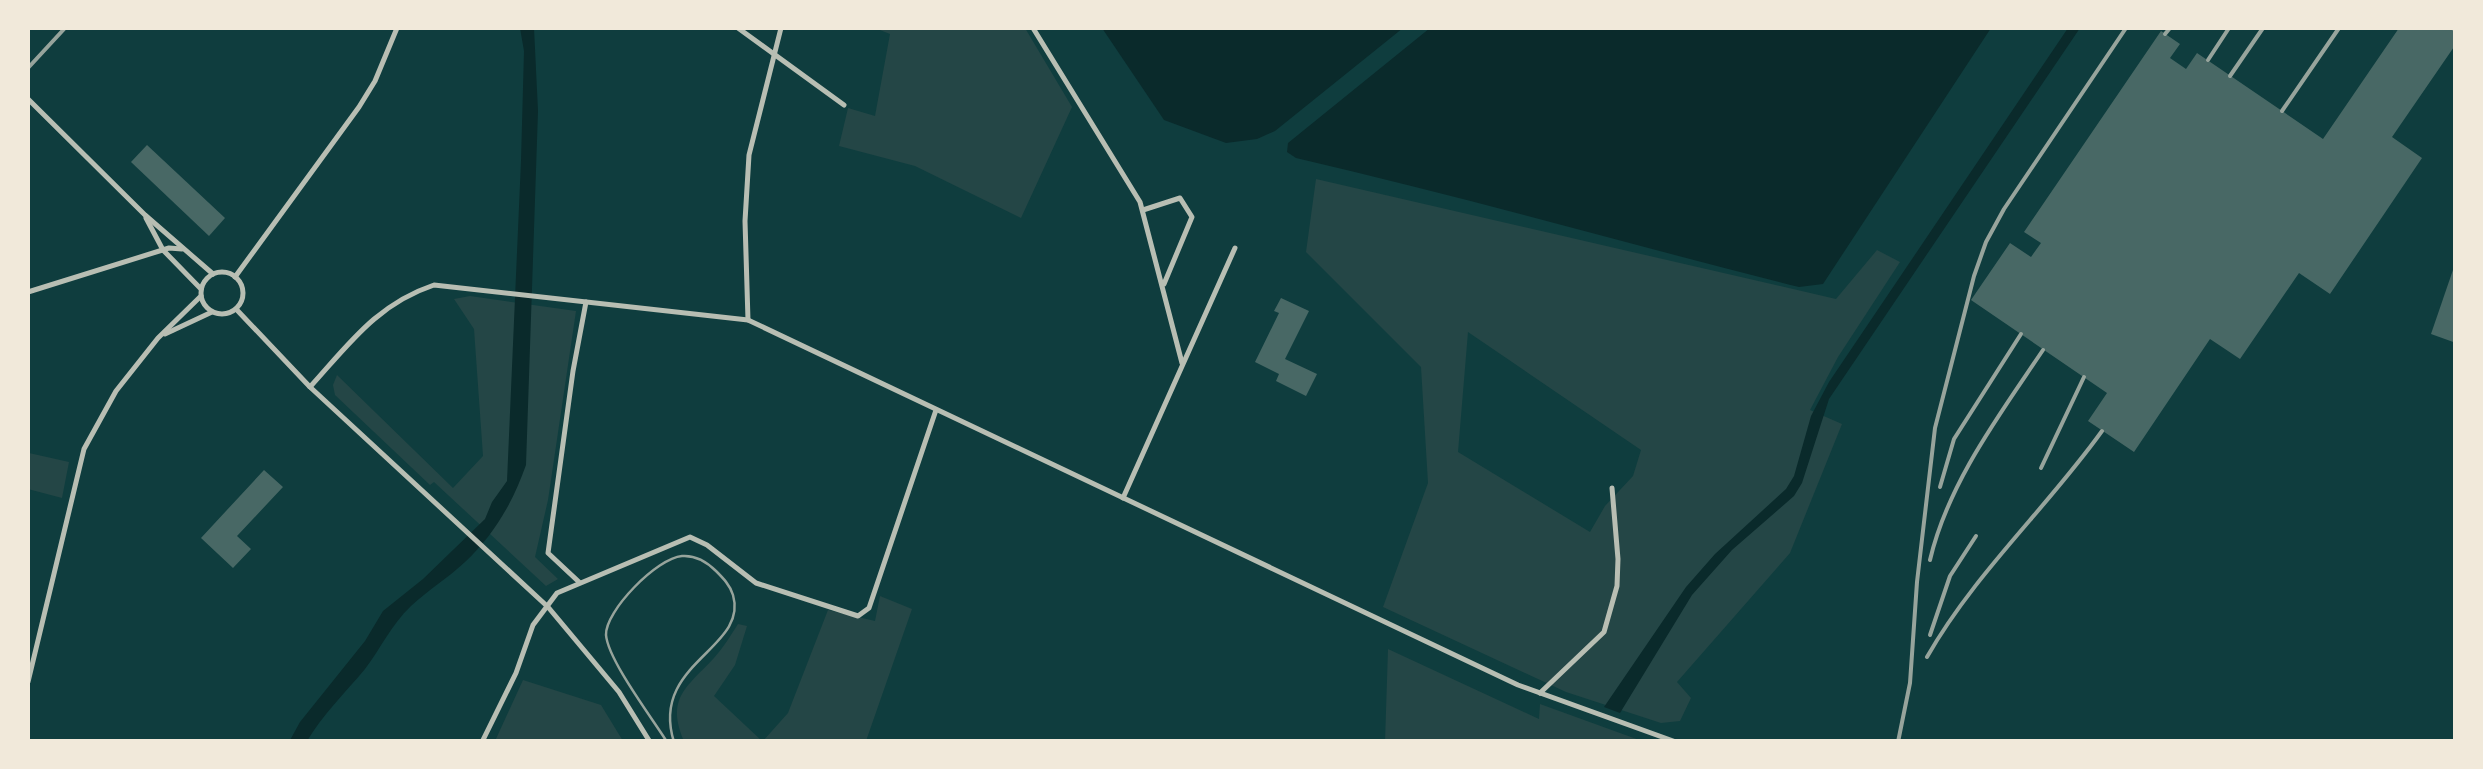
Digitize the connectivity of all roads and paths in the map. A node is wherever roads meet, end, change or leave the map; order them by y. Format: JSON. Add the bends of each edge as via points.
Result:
{"nodes":[{"id":1,"x":397,"y":28,"type":"edge"},
{"id":2,"x":738,"y":28,"type":"edge"},
{"id":3,"x":781,"y":28,"type":"edge"},
{"id":4,"x":1033,"y":28,"type":"edge"},
{"id":5,"x":774,"y":55,"type":"junction"},
{"id":6,"x":28,"y":98,"type":"edge"},
{"id":7,"x":844,"y":106,"type":"dead end"},
{"id":8,"x":1142,"y":210,"type":"junction"},
{"id":9,"x":144,"y":215,"type":"junction"},
{"id":10,"x":1234,"y":248,"type":"dead end"},
{"id":11,"x":163,"y":250,"type":"junction"},
{"id":12,"x":186,"y":251,"type":"junction"},
{"id":13,"x":213,"y":274,"type":"junction"},
{"id":14,"x":235,"y":277,"type":"junction"},
{"id":15,"x":1163,"y":287,"type":"junction"},
{"id":16,"x":28,"y":292,"type":"edge"},
{"id":17,"x":201,"y":292,"type":"junction"},
{"id":18,"x":586,"y":302,"type":"junction"},
{"id":19,"x":236,"y":309,"type":"junction"},
{"id":20,"x":212,"y":312,"type":"junction"},
{"id":21,"x":748,"y":320,"type":"junction"},
{"id":22,"x":158,"y":338,"type":"junction"},
{"id":23,"x":1182,"y":363,"type":"junction"},
{"id":24,"x":310,"y":387,"type":"junction"},
{"id":25,"x":936,"y":410,"type":"junction"},
{"id":26,"x":1612,"y":488,"type":"dead end"},
{"id":27,"x":1123,"y":498,"type":"junction"},
{"id":28,"x":580,"y":582,"type":"junction"},
{"id":29,"x":548,"y":607,"type":"junction"},
{"id":30,"x":28,"y":682,"type":"edge"},
{"id":31,"x":1540,"y":693,"type":"junction"},
{"id":32,"x":482,"y":742,"type":"edge"},
{"id":33,"x":650,"y":742,"type":"edge"},
{"id":34,"x":1676,"y":742,"type":"edge"}],
"edges":[{"from":1,"to":14,"type":"street","via":[[360,107]]},
{"from":2,"to":5,"type":"street"},
{"from":3,"to":5,"type":"street"},
{"from":4,"to":8,"type":"street"},
{"from":5,"to":7,"type":"street"},
{"from":5,"to":21,"type":"street","via":[[750,155]]},
{"from":6,"to":9,"type":"street"},
{"from":8,"to":15,"type":"street"},
{"from":8,"to":15,"type":"street","via":[[1180,198],[1192,217]]},
{"from":9,"to":11,"type":"street"},
{"from":9,"to":12,"type":"street"},
{"from":10,"to":23,"type":"street"},
{"from":11,"to":12,"type":"street"},
{"from":11,"to":16,"type":"street"},
{"from":11,"to":17,"type":"street"},
{"from":12,"to":13,"type":"street"},
{"from":13,"to":14,"type":"street"},
{"from":13,"to":17,"type":"street"},
{"from":14,"to":19,"type":"street","via":[[243,291]]},
{"from":15,"to":23,"type":"street"},
{"from":17,"to":20,"type":"street"},
{"from":17,"to":22,"type":"street"},
{"from":18,"to":21,"type":"street"},
{"from":18,"to":24,"type":"street","via":[[434,285],[377,314]]},
{"from":18,"to":28,"type":"street","via":[[548,553]]},
{"from":19,"to":20,"type":"street"},
{"from":19,"to":24,"type":"street"},
{"from":20,"to":22,"type":"street"},
{"from":21,"to":25,"type":"street"},
{"from":22,"to":30,"type":"street","via":[[116,391],[81,455]]},
{"from":23,"to":27,"type":"street"},
{"from":24,"to":29,"type":"street"},
{"from":25,"to":27,"type":"street"},
{"from":25,"to":28,"type":"street","via":[[869,608],[858,616],[756,583],[690,537]]},
{"from":26,"to":31,"type":"street","via":[[1617,586],[1604,632]]},
{"from":27,"to":31,"type":"street"},
{"from":28,"to":29,"type":"street"},
{"from":29,"to":32,"type":"street"},
{"from":29,"to":33,"type":"street","via":[[619,692]]},
{"from":31,"to":34,"type":"street"}]}
